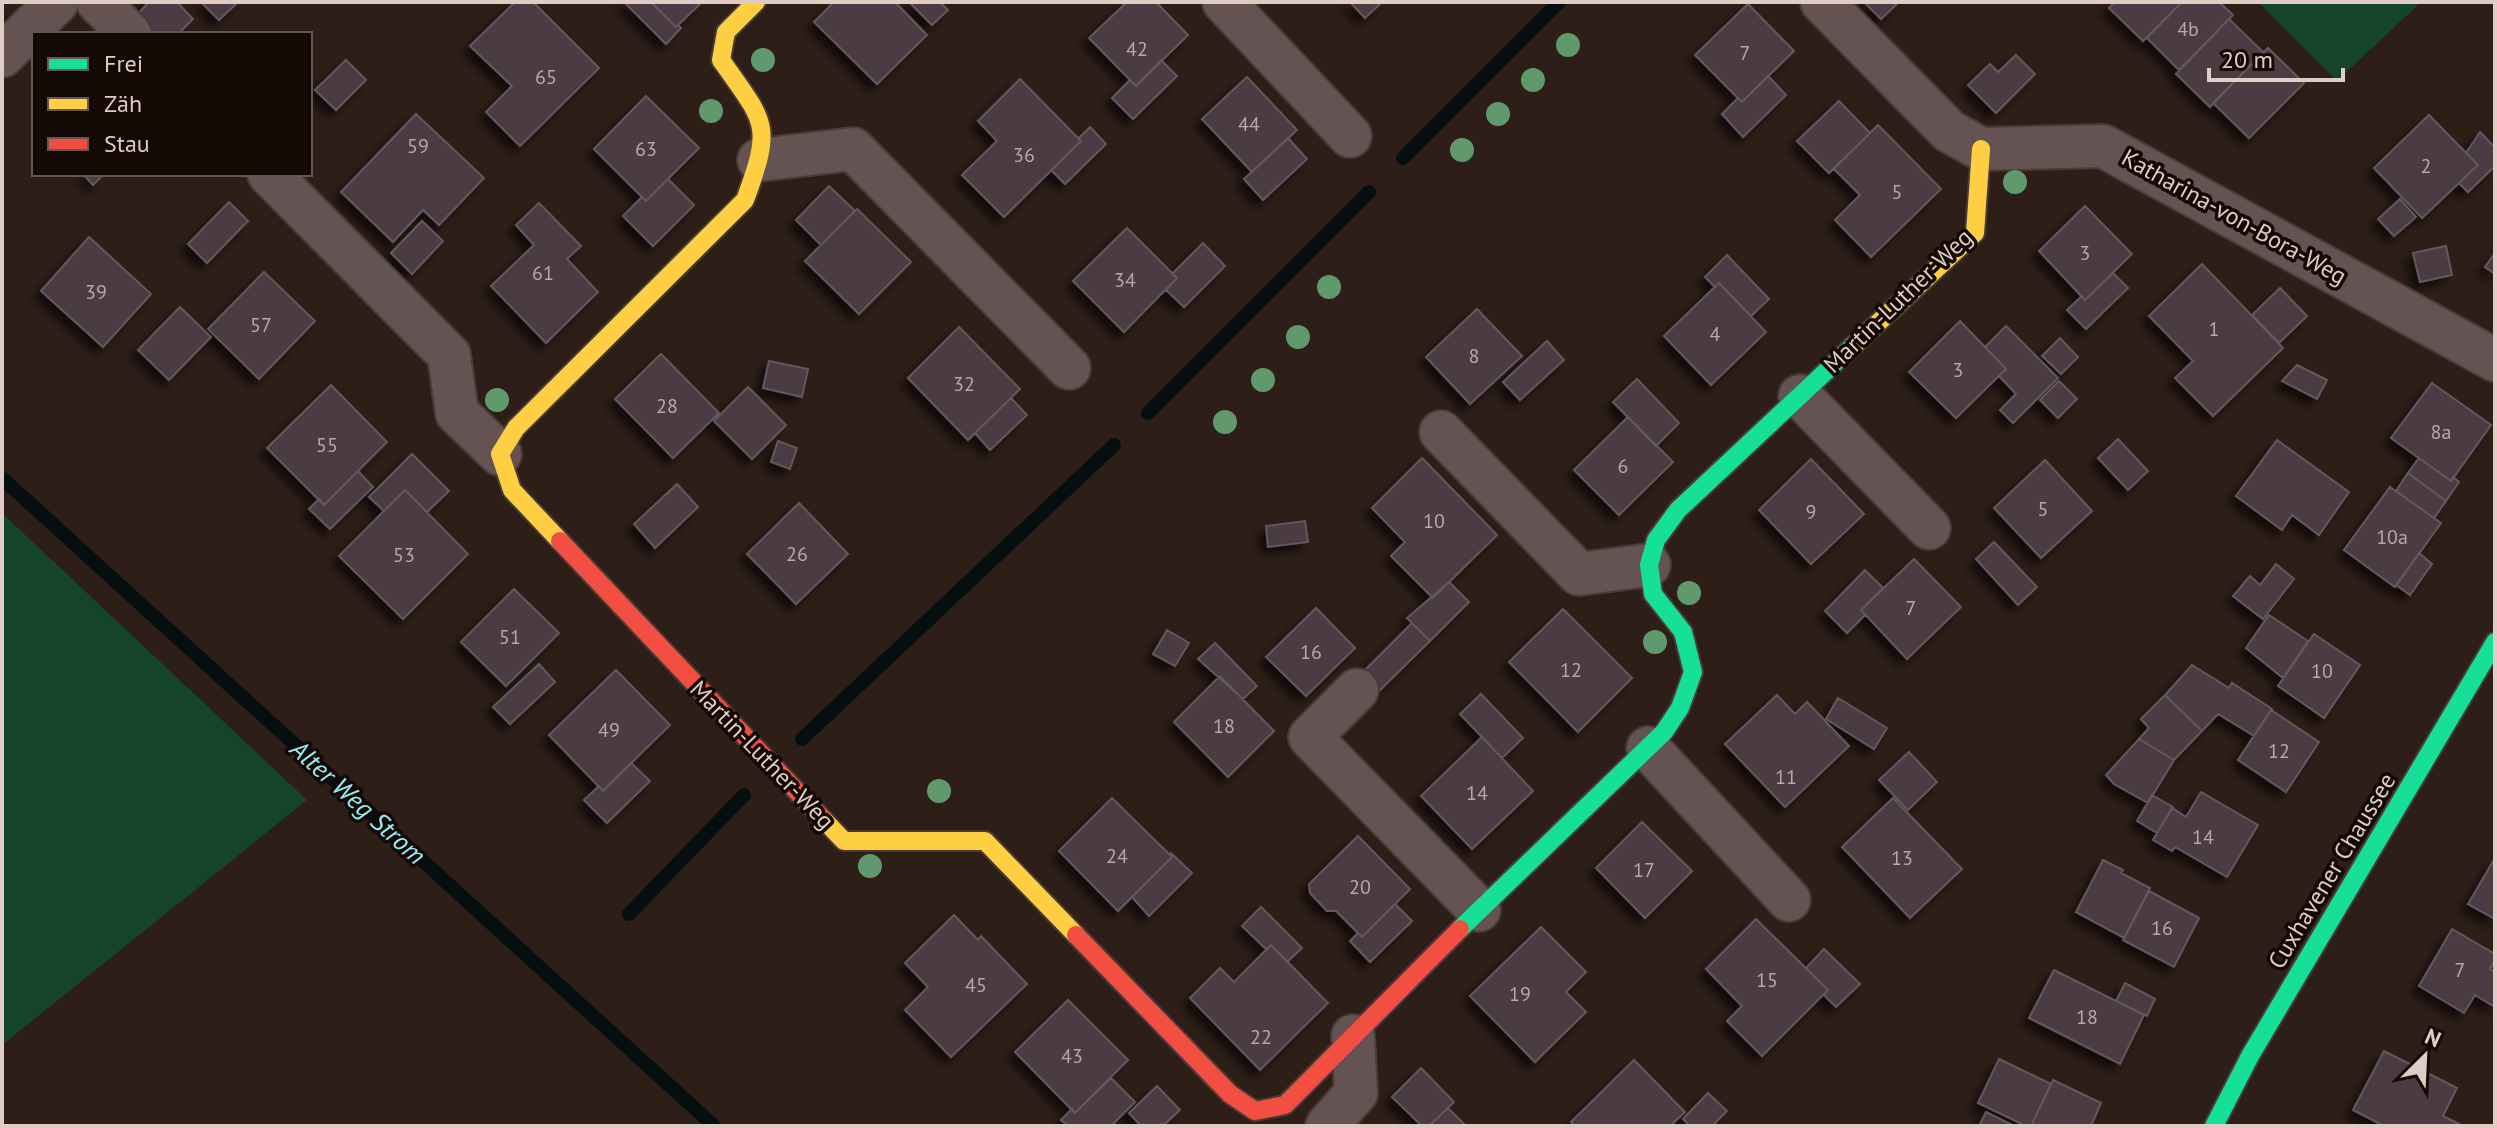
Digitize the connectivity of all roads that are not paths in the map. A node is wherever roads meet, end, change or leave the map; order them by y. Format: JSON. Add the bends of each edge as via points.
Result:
{"nodes":[{"id":1,"x":57,"y":2,"type":"edge"},
{"id":2,"x":98,"y":2,"type":"edge"},
{"id":3,"x":756,"y":2,"type":"edge"},
{"id":4,"x":1224,"y":2,"type":"edge"},
{"id":5,"x":1822,"y":2,"type":"edge"},
{"id":6,"x":128,"y":32,"type":"edge"},
{"id":7,"x":2,"y":56,"type":"edge"},
{"id":8,"x":1350,"y":136,"type":"dead end"},
{"id":9,"x":1981,"y":149,"type":"junction"},
{"id":10,"x":759,"y":160,"type":"junction"},
{"id":11,"x":274,"y":179,"type":"edge"},
{"id":12,"x":2495,"y":360,"type":"edge"},
{"id":13,"x":1069,"y":368,"type":"dead end"},
{"id":14,"x":1800,"y":396,"type":"junction"},
{"id":15,"x":1441,"y":432,"type":"dead end"},
{"id":16,"x":500,"y":454,"type":"junction"},
{"id":17,"x":1929,"y":528,"type":"dead end"},
{"id":18,"x":1649,"y":565,"type":"junction"},
{"id":19,"x":2495,"y":642,"type":"edge"},
{"id":20,"x":1357,"y":690,"type":"dead end"},
{"id":21,"x":1648,"y":748,"type":"junction"},
{"id":22,"x":1789,"y":900,"type":"dead end"},
{"id":23,"x":1479,"y":910,"type":"junction"},
{"id":24,"x":1353,"y":1036,"type":"junction"},
{"id":25,"x":1258,"y":1119,"type":"edge"},
{"id":26,"x":1327,"y":1126,"type":"edge"},
{"id":27,"x":2214,"y":1126,"type":"edge"}],
"edges":[{"from":1,"to":7,"type":"street"},
{"from":2,"to":6,"type":"street"},
{"from":3,"to":10,"type":"street","via":[[726,32],[721,60],[764,133]]},
{"from":4,"to":8,"type":"street"},
{"from":5,"to":9,"type":"street","via":[[1949,131]]},
{"from":9,"to":12,"type":"street","name":"Katharina-von-Bora-Weg","via":[[2103,146]]},
{"from":9,"to":14,"type":"street","name":"Martin-Luther-Weg","via":[[1975,233]]},
{"from":10,"to":13,"type":"street","via":[[853,149]]},
{"from":10,"to":16,"type":"street","via":[[745,200],[516,428]]},
{"from":11,"to":16,"type":"street","name":"Martin-Luther-Weg","via":[[449,355],[457,413]]},
{"from":14,"to":17,"type":"street"},
{"from":14,"to":18,"type":"street","name":"Martin-Luther-Weg","via":[[1678,510],[1656,540]]},
{"from":15,"to":18,"type":"street","via":[[1579,574]]},
{"from":16,"to":25,"type":"street","name":"Martin-Luther-Weg","via":[[512,490],[844,841],[985,841]]},
{"from":18,"to":21,"type":"street","name":"Martin-Luther-Weg","via":[[1653,594],[1683,632],[1693,672],[1680,708]]},
{"from":19,"to":27,"type":"street","name":"Cuxhavener Chaussee","via":[[2250,1056]]},
{"from":20,"to":23,"type":"street","via":[[1310,737]]},
{"from":21,"to":22,"type":"street"},
{"from":21,"to":23,"type":"street","name":"Martin-Luther-Weg"},
{"from":23,"to":24,"type":"street","name":"Martin-Luther-Weg"},
{"from":24,"to":25,"type":"street","name":"Martin-Luther-Weg","via":[[1285,1105]]},
{"from":24,"to":26,"type":"street","via":[[1356,1093]]}]}
